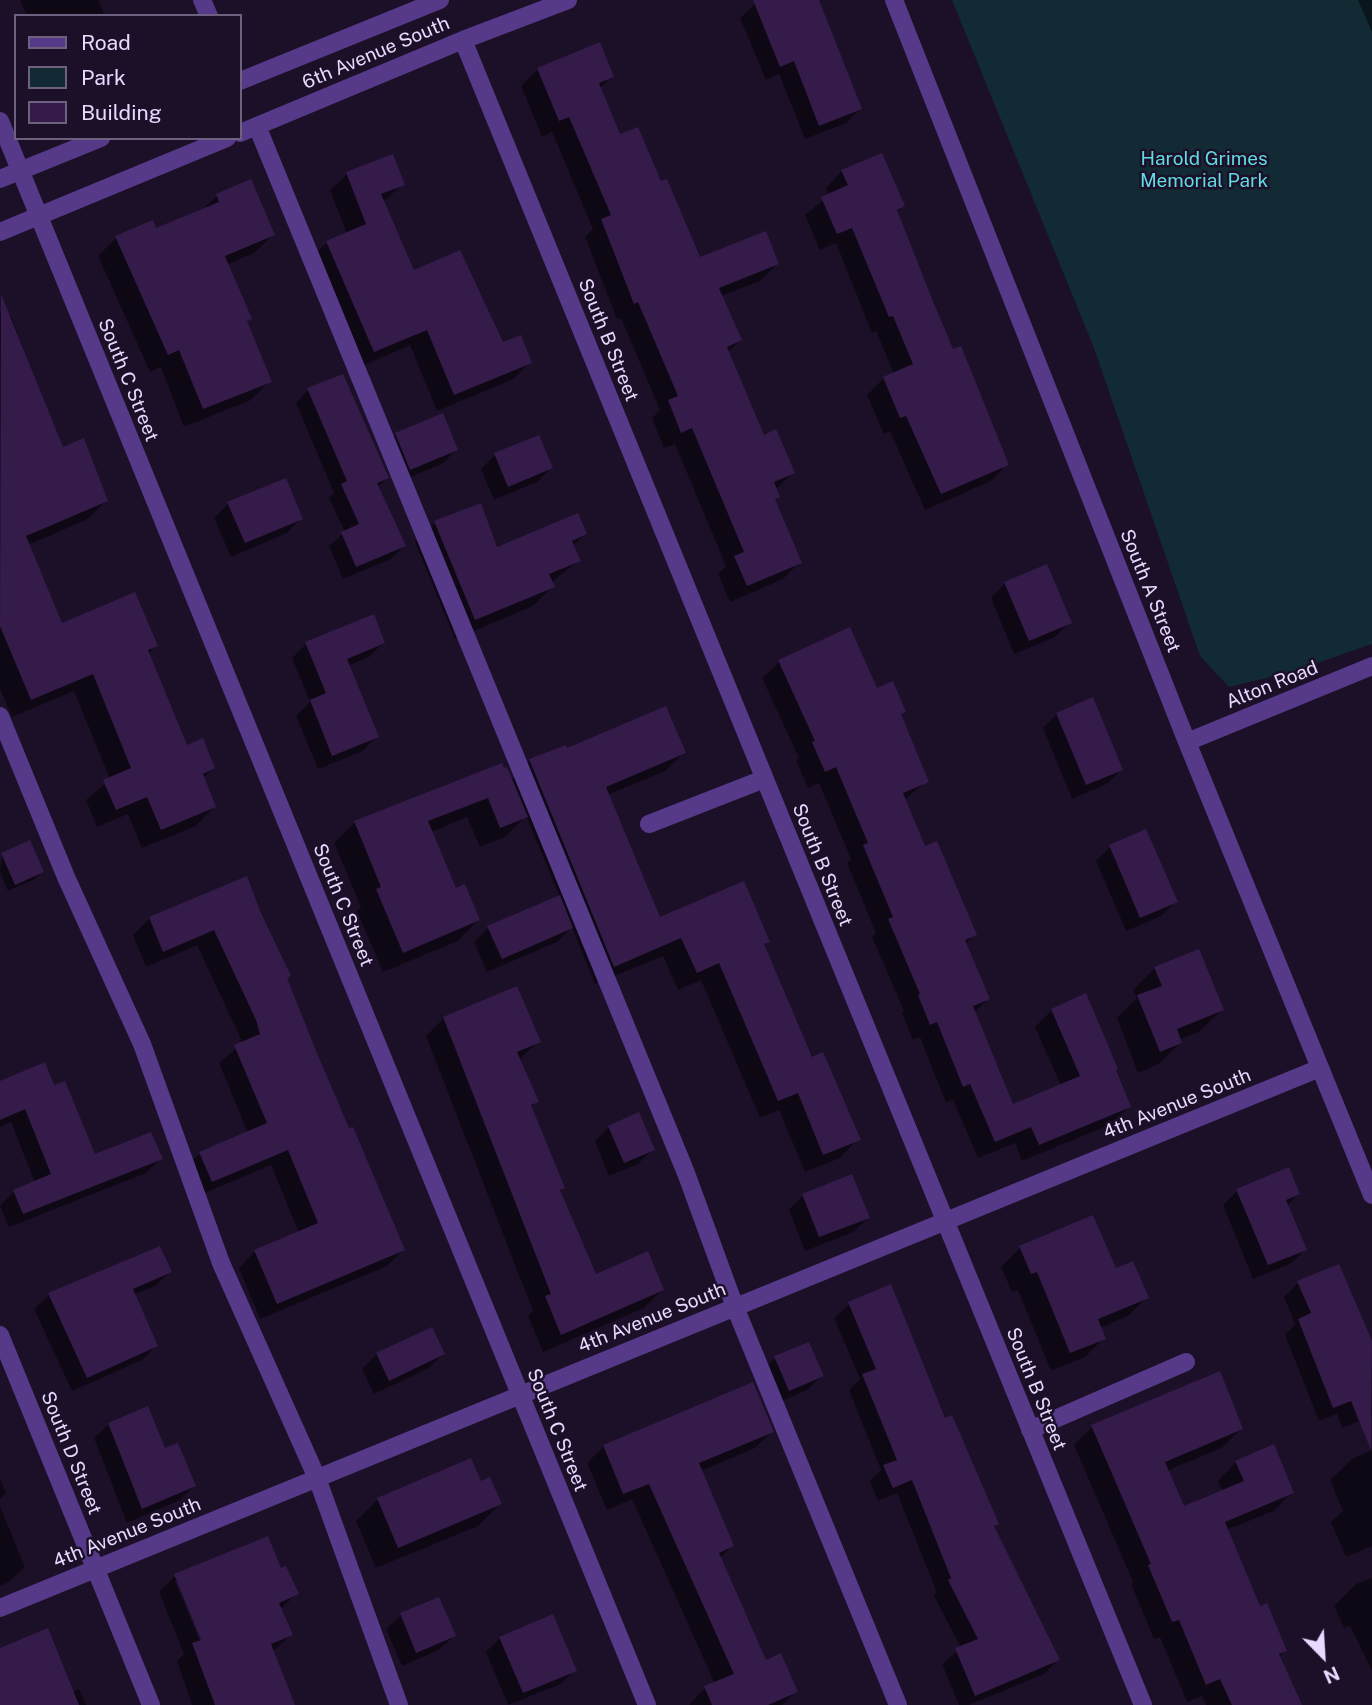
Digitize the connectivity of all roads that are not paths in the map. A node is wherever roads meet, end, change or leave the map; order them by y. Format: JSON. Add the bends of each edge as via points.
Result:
{"nodes":[{"id":1,"x":440,"y":0,"type":"edge"},
{"id":2,"x":568,"y":0,"type":"edge"},
{"id":3,"x":894,"y":0,"type":"edge"},
{"id":4,"x":463,"y":40,"type":"junction"},
{"id":5,"x":242,"y":80,"type":"edge"},
{"id":6,"x":0,"y":121,"type":"edge"},
{"id":7,"x":257,"y":126,"type":"junction"},
{"id":8,"x":242,"y":132,"type":"edge"},
{"id":9,"x":96,"y":140,"type":"edge"},
{"id":10,"x":222,"y":140,"type":"edge"},
{"id":11,"x":20,"y":171,"type":"junction"},
{"id":12,"x":0,"y":179,"type":"edge"},
{"id":13,"x":39,"y":216,"type":"junction"},
{"id":14,"x":0,"y":232,"type":"edge"},
{"id":15,"x":1372,"y":666,"type":"edge"},
{"id":16,"x":0,"y":716,"type":"edge"},
{"id":17,"x":1187,"y":742,"type":"junction"},
{"id":18,"x":764,"y":779,"type":"junction"},
{"id":19,"x":649,"y":824,"type":"dead end"},
{"id":20,"x":1320,"y":1068,"type":"junction"},
{"id":21,"x":1372,"y":1195,"type":"edge"},
{"id":22,"x":945,"y":1221,"type":"junction"},
{"id":23,"x":735,"y":1307,"type":"junction"},
{"id":24,"x":0,"y":1335,"type":"edge"},
{"id":25,"x":1186,"y":1363,"type":"dead end"},
{"id":26,"x":520,"y":1395,"type":"junction"},
{"id":27,"x":1030,"y":1430,"type":"junction"},
{"id":28,"x":317,"y":1478,"type":"junction"},
{"id":29,"x":96,"y":1569,"type":"junction"},
{"id":30,"x":0,"y":1608,"type":"edge"},
{"id":31,"x":151,"y":1705,"type":"edge"},
{"id":32,"x":399,"y":1705,"type":"edge"},
{"id":33,"x":647,"y":1705,"type":"edge"},
{"id":34,"x":898,"y":1705,"type":"edge"},
{"id":35,"x":1143,"y":1705,"type":"edge"}],
"edges":[{"from":1,"to":5,"type":"street","name":"6th Avenue South"},
{"from":2,"to":4,"type":"street","name":"6th Avenue South"},
{"from":3,"to":17,"type":"street","name":"South A Street"},
{"from":4,"to":7,"type":"street","name":"6th Avenue South"},
{"from":4,"to":18,"type":"street","name":"South B Street"},
{"from":6,"to":11,"type":"street","name":"South C Street"},
{"from":7,"to":8,"type":"street","name":"6th Avenue South"},
{"from":7,"to":23,"type":"street","via":[[686,1173]]},
{"from":9,"to":11,"type":"street"},
{"from":10,"to":13,"type":"street"},
{"from":11,"to":12,"type":"street"},
{"from":11,"to":13,"type":"street","name":"South C Street"},
{"from":13,"to":14,"type":"street"},
{"from":13,"to":26,"type":"street","name":"South C Street"},
{"from":15,"to":17,"type":"street","name":"Alton Road"},
{"from":16,"to":28,"type":"street","via":[[142,1044],[221,1263]]},
{"from":17,"to":20,"type":"street","name":"South A Street"},
{"from":18,"to":19,"type":"street"},
{"from":18,"to":22,"type":"street","name":"South B Street"},
{"from":20,"to":21,"type":"street","name":"South A Street"},
{"from":20,"to":22,"type":"street","name":"4th Avenue South"},
{"from":22,"to":23,"type":"street","name":"4th Avenue South"},
{"from":22,"to":27,"type":"street","name":"South B Street"},
{"from":23,"to":26,"type":"street","name":"4th Avenue South"},
{"from":23,"to":34,"type":"street"},
{"from":24,"to":29,"type":"street","name":"South D Street"},
{"from":25,"to":27,"type":"street"},
{"from":26,"to":28,"type":"street","name":"4th Avenue South"},
{"from":26,"to":33,"type":"street","name":"South C Street"},
{"from":27,"to":35,"type":"street","name":"South B Street"},
{"from":28,"to":29,"type":"street","name":"4th Avenue South"},
{"from":28,"to":32,"type":"street"},
{"from":29,"to":30,"type":"street","name":"4th Avenue South"},
{"from":29,"to":31,"type":"street","name":"South D Street"}]}
